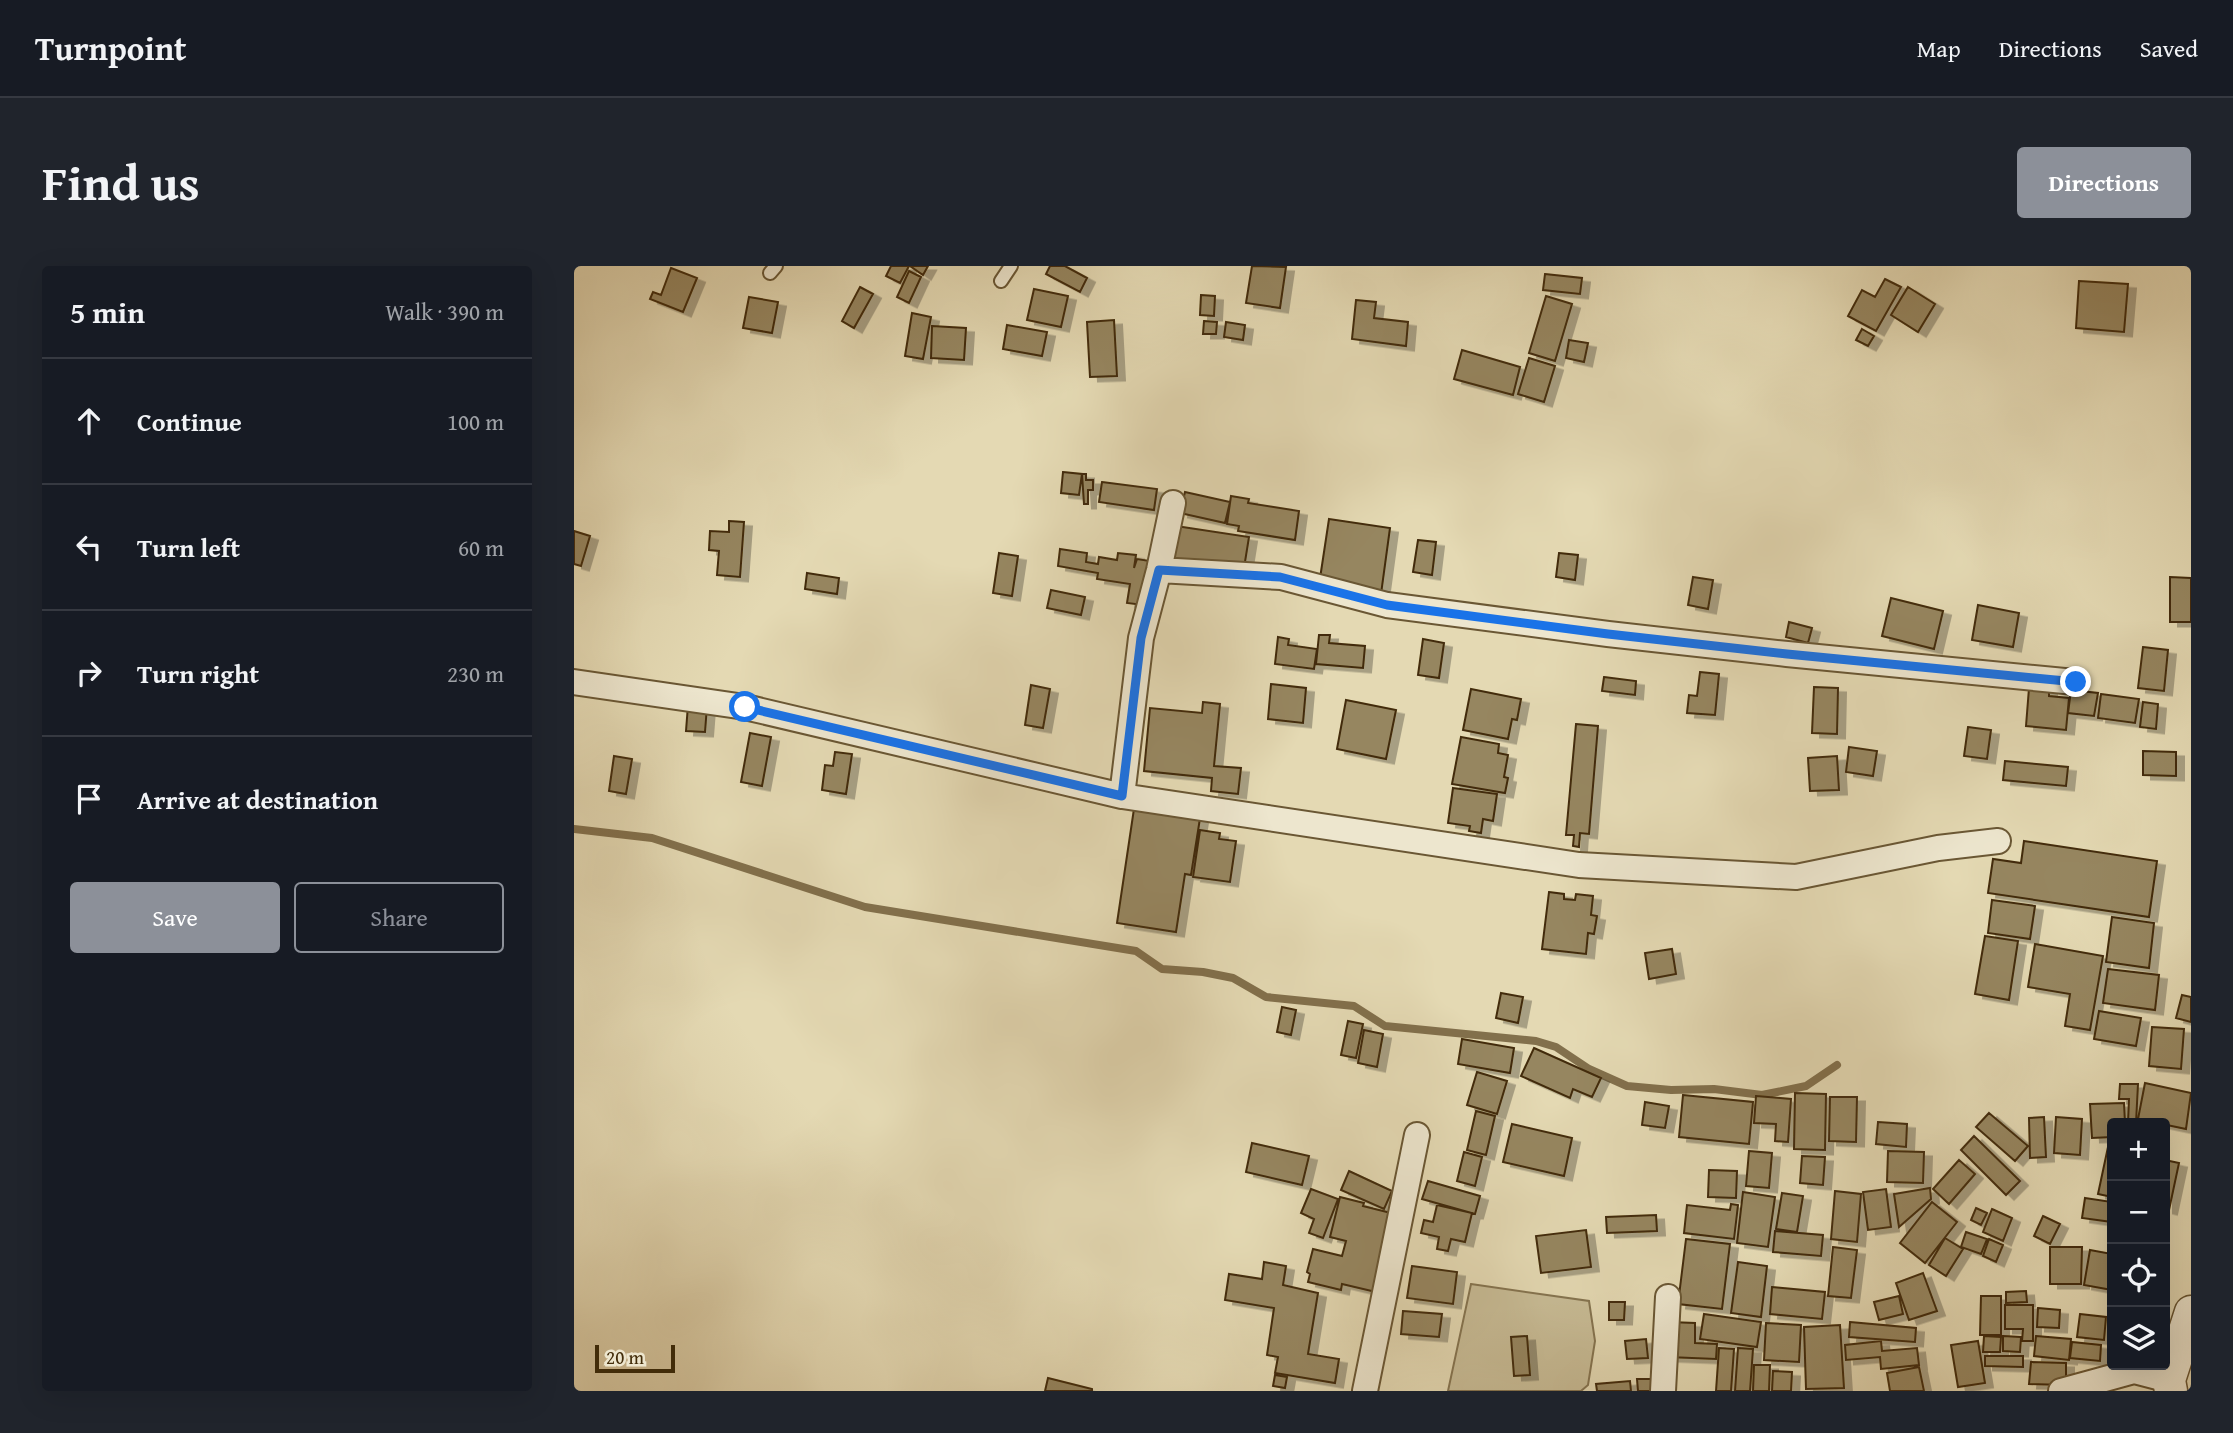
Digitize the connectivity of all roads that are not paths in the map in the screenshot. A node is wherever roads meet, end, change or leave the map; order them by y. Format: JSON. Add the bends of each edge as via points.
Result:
{"nodes":[{"id":1,"x":1011,"y":266,"type":"edge"},
{"id":2,"x":1001,"y":281,"type":"dead end"},
{"id":3,"x":1173,"y":503,"type":"dead end"},
{"id":4,"x":1159,"y":570,"type":"junction"},
{"id":5,"x":574,"y":682,"type":"edge"},
{"id":6,"x":2076,"y":682,"type":"dead end"},
{"id":7,"x":1122,"y":796,"type":"junction"},
{"id":8,"x":1998,"y":841,"type":"dead end"},
{"id":9,"x":1417,"y":1135,"type":"dead end"},
{"id":10,"x":1668,"y":1297,"type":"dead end"},
{"id":11,"x":2191,"y":1312,"type":"edge"},
{"id":12,"x":2170,"y":1386,"type":"edge"},
{"id":13,"x":1365,"y":1391,"type":"edge"},
{"id":14,"x":1663,"y":1391,"type":"edge"},
{"id":15,"x":2060,"y":1391,"type":"edge"}],
"edges":[{"from":1,"to":2,"type":"lane"},
{"from":3,"to":4,"type":"street"},
{"from":4,"to":6,"type":"street","via":[[1280,577],[1387,605],[1608,634]]},
{"from":4,"to":7,"type":"street","via":[[1141,638]]},
{"from":5,"to":7,"type":"street","via":[[745,707]]},
{"from":7,"to":8,"type":"street","via":[[1579,865],[1796,877],[1938,848]]},
{"from":9,"to":13,"type":"street"},
{"from":10,"to":14,"type":"street"},
{"from":11,"to":12,"type":"street"},
{"from":12,"to":15,"type":"street","via":[[2134,1371]]}]}
